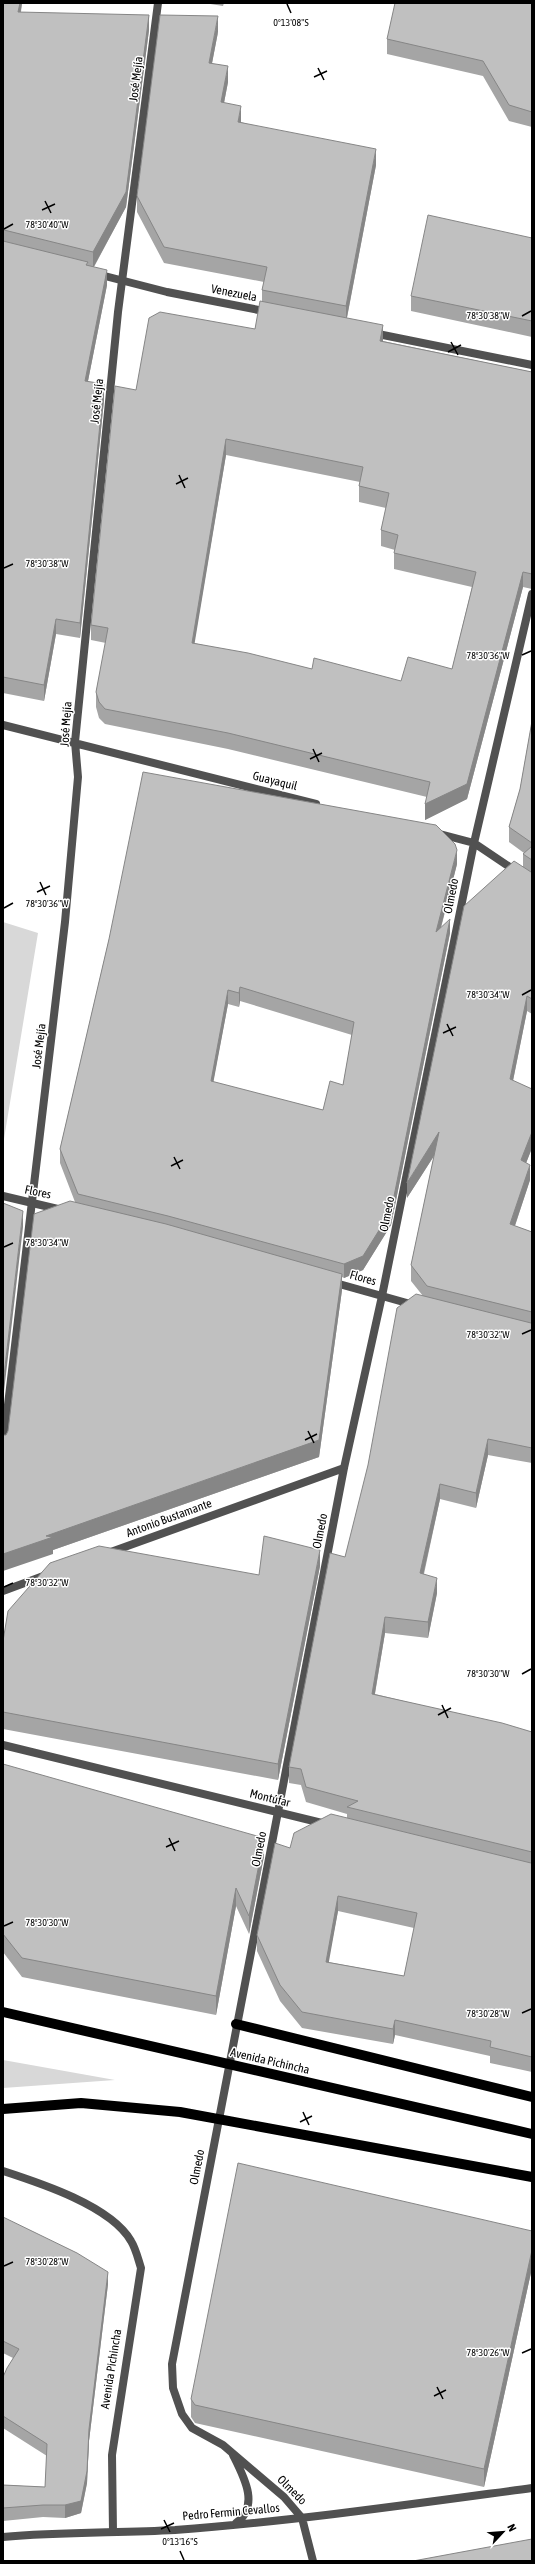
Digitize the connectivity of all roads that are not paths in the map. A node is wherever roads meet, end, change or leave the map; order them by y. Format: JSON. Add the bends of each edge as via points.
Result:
{"nodes":[{"id":1,"x":158,"y":3,"type":"edge"},
{"id":2,"x":90,"y":273,"type":"edge"},
{"id":3,"x":122,"y":280,"type":"junction"},
{"id":4,"x":274,"y":313,"type":"edge"},
{"id":5,"x":366,"y":332,"type":"edge"},
{"id":6,"x":532,"y":365,"type":"edge"},
{"id":7,"x":532,"y":594,"type":"edge"},
{"id":8,"x":3,"y":725,"type":"edge"},
{"id":9,"x":75,"y":742,"type":"junction"},
{"id":10,"x":326,"y":806,"type":"edge"},
{"id":11,"x":426,"y":830,"type":"edge"},
{"id":12,"x":474,"y":843,"type":"junction"},
{"id":13,"x":532,"y":882,"type":"edge"},
{"id":14,"x":3,"y":1196,"type":"edge"},
{"id":15,"x":32,"y":1204,"type":"junction"},
{"id":16,"x":73,"y":1212,"type":"edge"},
{"id":17,"x":320,"y":1278,"type":"edge"},
{"id":18,"x":382,"y":1296,"type":"junction"},
{"id":19,"x":422,"y":1306,"type":"edge"},
{"id":20,"x":3,"y":1447,"type":"edge"},
{"id":21,"x":344,"y":1468,"type":"junction"},
{"id":22,"x":102,"y":1555,"type":"edge"},
{"id":23,"x":53,"y":1573,"type":"edge"},
{"id":24,"x":3,"y":1591,"type":"edge"},
{"id":25,"x":3,"y":1744,"type":"edge"},
{"id":26,"x":279,"y":1813,"type":"junction"},
{"id":27,"x":338,"y":1827,"type":"edge"},
{"id":28,"x":3,"y":2012,"type":"edge"},
{"id":29,"x":236,"y":2024,"type":"junction"},
{"id":30,"x":532,"y":2097,"type":"edge"},
{"id":31,"x":3,"y":2109,"type":"edge"},
{"id":32,"x":532,"y":2134,"type":"edge"},
{"id":33,"x":3,"y":2171,"type":"edge"},
{"id":34,"x":532,"y":2177,"type":"edge"},
{"id":35,"x":231,"y":2451,"type":"junction"},
{"id":36,"x":532,"y":2488,"type":"edge"},
{"id":37,"x":302,"y":2518,"type":"junction"},
{"id":38,"x":235,"y":2524,"type":"junction"},
{"id":39,"x":113,"y":2532,"type":"junction"},
{"id":40,"x":3,"y":2537,"type":"edge"},
{"id":41,"x":313,"y":2561,"type":"edge"}],
"edges":[{"from":1,"to":3,"type":"street","name":"José Mejía"},
{"from":2,"to":3,"type":"street","name":"Venezuela"},
{"from":3,"to":4,"type":"street","name":"Venezuela"},
{"from":3,"to":9,"type":"street","name":"José Mejía"},
{"from":5,"to":6,"type":"street"},
{"from":7,"to":12,"type":"street","name":"Olmedo"},
{"from":8,"to":9,"type":"street","name":"Guayaquil"},
{"from":9,"to":10,"type":"street","name":"Guayaquil"},
{"from":9,"to":15,"type":"street","name":"José Mejía","via":[[78,777],[65,922]]},
{"from":11,"to":12,"type":"street"},
{"from":12,"to":13,"type":"street"},
{"from":12,"to":18,"type":"street","name":"Olmedo"},
{"from":14,"to":15,"type":"street","name":"Flores"},
{"from":15,"to":16,"type":"street","name":"Flores"},
{"from":15,"to":20,"type":"street","name":"José Mejía"},
{"from":17,"to":18,"type":"street","name":"Flores"},
{"from":18,"to":19,"type":"street","name":"Flores"},
{"from":18,"to":21,"type":"street","name":"Olmedo"},
{"from":21,"to":22,"type":"street","name":"Antonio Bustamante"},
{"from":21,"to":26,"type":"street","name":"Olmedo"},
{"from":23,"to":24,"type":"street"},
{"from":25,"to":26,"type":"street","name":"Montúfar"},
{"from":26,"to":27,"type":"street","name":"Montúfar"},
{"from":26,"to":29,"type":"street","name":"Olmedo"},
{"from":28,"to":32,"type":"main road","name":"Avenida Pichincha"},
{"from":29,"to":30,"type":"main road"},
{"from":29,"to":35,"type":"street","name":"Olmedo","via":[[172,2364],[173,2388],[182,2414],[192,2428]]},
{"from":31,"to":34,"type":"main road","via":[[81,2103],[180,2112]]},
{"from":33,"to":39,"type":"street","name":"Avenida Pichincha","via":[[52,2187],[105,2214],[131,2241],[141,2268],[112,2455]]},
{"from":35,"to":37,"type":"street","name":"Olmedo","via":[[284,2497]]},
{"from":35,"to":38,"type":"street","via":[[244,2475],[249,2496],[244,2518]]},
{"from":36,"to":37,"type":"street","name":"Pedro Fermin Cevallos"},
{"from":37,"to":38,"type":"street","name":"Pedro Fermin Cevallos"},
{"from":37,"to":41,"type":"street","name":"Olmedo"},
{"from":38,"to":39,"type":"street","name":"Pedro Fermin Cevallos"},
{"from":39,"to":40,"type":"street","name":"Pedro Fermin Cevallos","via":[[59,2532]]}]}
